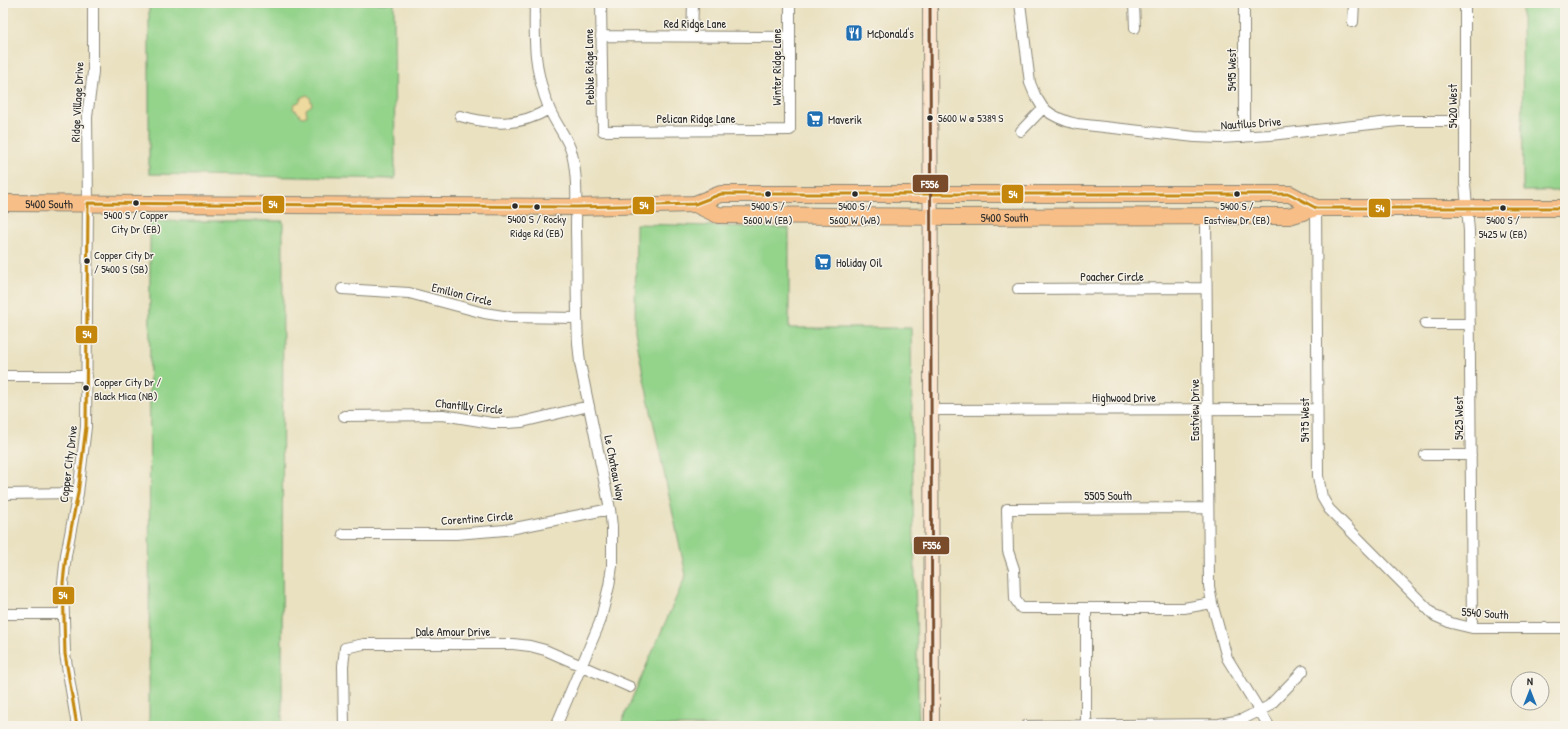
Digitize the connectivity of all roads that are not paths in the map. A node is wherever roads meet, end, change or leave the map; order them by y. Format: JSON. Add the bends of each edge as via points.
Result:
{"nodes":[{"id":1,"x":93,"y":3,"type":"edge"},
{"id":2,"x":535,"y":3,"type":"edge"},
{"id":3,"x":601,"y":3,"type":"edge"},
{"id":4,"x":693,"y":3,"type":"edge"},
{"id":5,"x":790,"y":3,"type":"edge"},
{"id":6,"x":930,"y":3,"type":"edge"},
{"id":7,"x":1020,"y":3,"type":"edge"},
{"id":8,"x":1134,"y":3,"type":"edge"},
{"id":9,"x":1244,"y":3,"type":"edge"},
{"id":10,"x":1354,"y":3,"type":"edge"},
{"id":11,"x":1465,"y":3,"type":"edge"},
{"id":12,"x":1353,"y":22,"type":"dead end"},
{"id":13,"x":1135,"y":28,"type":"dead end"},
{"id":14,"x":602,"y":36,"type":"junction"},
{"id":15,"x":692,"y":36,"type":"junction"},
{"id":16,"x":789,"y":37,"type":"junction"},
{"id":17,"x":549,"y":108,"type":"junction"},
{"id":18,"x":1043,"y":108,"type":"junction"},
{"id":19,"x":460,"y":116,"type":"dead end"},
{"id":20,"x":1465,"y":121,"type":"junction"},
{"id":21,"x":790,"y":130,"type":"joint"},
{"id":22,"x":603,"y":131,"type":"joint"},
{"id":23,"x":1022,"y":131,"type":"dead end"},
{"id":24,"x":1244,"y":137,"type":"junction"},
{"id":25,"x":931,"y":194,"type":"junction"},
{"id":26,"x":3,"y":203,"type":"edge"},
{"id":27,"x":88,"y":203,"type":"junction"},
{"id":28,"x":695,"y":204,"type":"junction"},
{"id":29,"x":577,"y":206,"type":"junction"},
{"id":30,"x":1316,"y":208,"type":"junction"},
{"id":31,"x":1467,"y":208,"type":"junction"},
{"id":32,"x":1565,"y":208,"type":"edge"},
{"id":33,"x":931,"y":216,"type":"junction"},
{"id":34,"x":1206,"y":217,"type":"junction"},
{"id":35,"x":1206,"y":288,"type":"junction"},
{"id":36,"x":342,"y":289,"type":"dead end"},
{"id":37,"x":1018,"y":289,"type":"dead end"},
{"id":38,"x":577,"y":318,"type":"junction"},
{"id":39,"x":1425,"y":324,"type":"dead end"},
{"id":40,"x":1470,"y":324,"type":"junction"},
{"id":41,"x":3,"y":376,"type":"edge"},
{"id":42,"x":87,"y":376,"type":"junction"},
{"id":43,"x":589,"y":406,"type":"junction"},
{"id":44,"x":932,"y":410,"type":"junction"},
{"id":45,"x":1207,"y":410,"type":"junction"},
{"id":46,"x":1317,"y":410,"type":"junction"},
{"id":47,"x":344,"y":416,"type":"dead end"},
{"id":48,"x":1425,"y":455,"type":"dead end"},
{"id":49,"x":1471,"y":455,"type":"junction"},
{"id":50,"x":78,"y":493,"type":"junction"},
{"id":51,"x":3,"y":494,"type":"edge"},
{"id":52,"x":1208,"y":508,"type":"junction"},
{"id":53,"x":610,"y":509,"type":"junction"},
{"id":54,"x":343,"y":534,"type":"dead end"},
{"id":55,"x":1413,"y":595,"type":"joint"},
{"id":56,"x":1212,"y":603,"type":"junction"},
{"id":57,"x":1086,"y":608,"type":"junction"},
{"id":58,"x":3,"y":614,"type":"edge"},
{"id":59,"x":63,"y":614,"type":"junction"},
{"id":60,"x":1472,"y":628,"type":"junction"},
{"id":61,"x":1565,"y":628,"type":"edge"},
{"id":62,"x":582,"y":667,"type":"junction"},
{"id":63,"x":1303,"y":671,"type":"dead end"},
{"id":64,"x":630,"y":687,"type":"dead end"},
{"id":65,"x":1259,"y":712,"type":"junction"},
{"id":66,"x":1086,"y":725,"type":"edge"},
{"id":67,"x":77,"y":726,"type":"edge"},
{"id":68,"x":344,"y":726,"type":"edge"},
{"id":69,"x":556,"y":726,"type":"edge"},
{"id":70,"x":932,"y":726,"type":"edge"},
{"id":71,"x":1026,"y":726,"type":"edge"},
{"id":72,"x":1269,"y":726,"type":"edge"}],
"edges":[{"from":1,"to":27,"type":"street","name":"Ridge Village Drive","via":[[93,72],[87,117]]},
{"from":2,"to":17,"type":"street","name":"Le Chateau Way","via":[[534,48],[537,73]]},
{"from":3,"to":14,"type":"street","name":"Pebble Ridge Lane"},
{"from":4,"to":15,"type":"street"},
{"from":5,"to":16,"type":"street","name":"Winter Ridge Lane"},
{"from":6,"to":25,"type":"main road"},
{"from":7,"to":18,"type":"street","name":"Nautilus Drive","via":[[1030,83]]},
{"from":8,"to":13,"type":"street"},
{"from":9,"to":24,"type":"street","name":"5495 West"},
{"from":10,"to":12,"type":"street"},
{"from":11,"to":20,"type":"street","name":"5420 West"},
{"from":14,"to":15,"type":"street","name":"Red Ridge Lane"},
{"from":14,"to":22,"type":"street","name":"Pebble Ridge Lane"},
{"from":15,"to":16,"type":"street","name":"Red Ridge Lane"},
{"from":16,"to":21,"type":"street","name":"Winter Ridge Lane"},
{"from":17,"to":19,"type":"street","via":[[536,117],[499,123],[481,122]]},
{"from":17,"to":29,"type":"street","name":"Le Chateau Way","via":[[572,153]]},
{"from":18,"to":23,"type":"street"},
{"from":18,"to":24,"type":"street","name":"Nautilus Drive","via":[[1064,121],[1077,124],[1195,137]]},
{"from":20,"to":24,"type":"street","name":"Nautilus Drive","via":[[1399,121]]},
{"from":20,"to":31,"type":"street","name":"5420 West"},
{"from":21,"to":22,"type":"street","name":"Pelican Ridge Lane"},
{"from":25,"to":28,"type":"main road","name":"5400 South","via":[[721,194]]},
{"from":25,"to":30,"type":"main road","name":"5400 South","via":[[1290,194]]},
{"from":25,"to":33,"type":"main road"},
{"from":26,"to":27,"type":"main road","name":"5400 South"},
{"from":27,"to":29,"type":"main road","name":"5400 South"},
{"from":27,"to":42,"type":"street","name":"Copper City Drive"},
{"from":28,"to":29,"type":"main road","name":"5400 South"},
{"from":28,"to":33,"type":"main road","name":"5400 South","via":[[718,215]]},
{"from":29,"to":38,"type":"street","name":"Le Chateau Way"},
{"from":30,"to":31,"type":"main road","name":"5400 South"},
{"from":30,"to":34,"type":"main road","name":"5400 South","via":[[1289,216]]},
{"from":30,"to":46,"type":"street","name":"5475 West"},
{"from":31,"to":32,"type":"main road","name":"5400 South"},
{"from":31,"to":40,"type":"street","name":"5425 West"},
{"from":33,"to":34,"type":"main road","name":"5400 South"},
{"from":33,"to":44,"type":"main road"},
{"from":34,"to":35,"type":"street","name":"Eastview Drive"},
{"from":35,"to":37,"type":"street","name":"Poacher Circle"},
{"from":35,"to":45,"type":"street","name":"Eastview Drive"},
{"from":36,"to":38,"type":"street","name":"Emilion Circle","via":[[409,293],[484,313],[510,317]]},
{"from":38,"to":43,"type":"street","name":"Le Chateau Way","via":[[580,363]]},
{"from":39,"to":40,"type":"street"},
{"from":40,"to":49,"type":"street","name":"5425 West"},
{"from":41,"to":42,"type":"street"},
{"from":42,"to":50,"type":"street","name":"Copper City Drive","via":[[86,427]]},
{"from":43,"to":47,"type":"street","name":"Chantilly Circle","via":[[522,422],[507,423],[443,415]]},
{"from":43,"to":53,"type":"street","name":"Le Chateau Way"},
{"from":44,"to":45,"type":"street","name":"Highwood Drive"},
{"from":44,"to":70,"type":"main road"},
{"from":45,"to":46,"type":"street","name":"Highwood Drive"},
{"from":45,"to":52,"type":"street","name":"Eastview Drive"},
{"from":46,"to":55,"type":"street","name":"5475 West","via":[[1318,476],[1322,497],[1329,509]]},
{"from":48,"to":49,"type":"street"},
{"from":49,"to":60,"type":"street","name":"5425 West"},
{"from":50,"to":51,"type":"street"},
{"from":50,"to":59,"type":"street","name":"Copper City Drive","via":[[65,565]]},
{"from":52,"to":56,"type":"street","name":"Eastview Drive"},
{"from":52,"to":57,"type":"street","name":"5505 South","via":[[1007,509],[1008,551],[1014,569],[1015,599],[1021,608]]},
{"from":53,"to":54,"type":"street","name":"Corentine Circle","via":[[499,531],[456,534]]},
{"from":53,"to":62,"type":"street","name":"Le Chateau Way","via":[[612,546],[609,586],[600,622]]},
{"from":55,"to":60,"type":"street","name":"5540 South","via":[[1435,616]]},
{"from":56,"to":57,"type":"street","via":[[1184,608]]},
{"from":56,"to":65,"type":"street","name":"Eastview Drive","via":[[1227,658]]},
{"from":57,"to":66,"type":"street"},
{"from":58,"to":59,"type":"street"},
{"from":59,"to":67,"type":"street","name":"Copper City Drive","via":[[67,667]]},
{"from":60,"to":61,"type":"street","name":"5540 South"},
{"from":62,"to":64,"type":"street","name":"Dale Amour Drive"},
{"from":62,"to":68,"type":"street","name":"Dale Amour Drive","via":[[545,650],[513,644],[364,644],[345,648]]},
{"from":62,"to":69,"type":"street","name":"Le Chateau Way"},
{"from":63,"to":65,"type":"street","via":[[1269,706]]},
{"from":65,"to":66,"type":"street","via":[[1241,720],[1219,724]]},
{"from":65,"to":72,"type":"street","name":"Eastview Drive"},
{"from":66,"to":71,"type":"street"}]}
